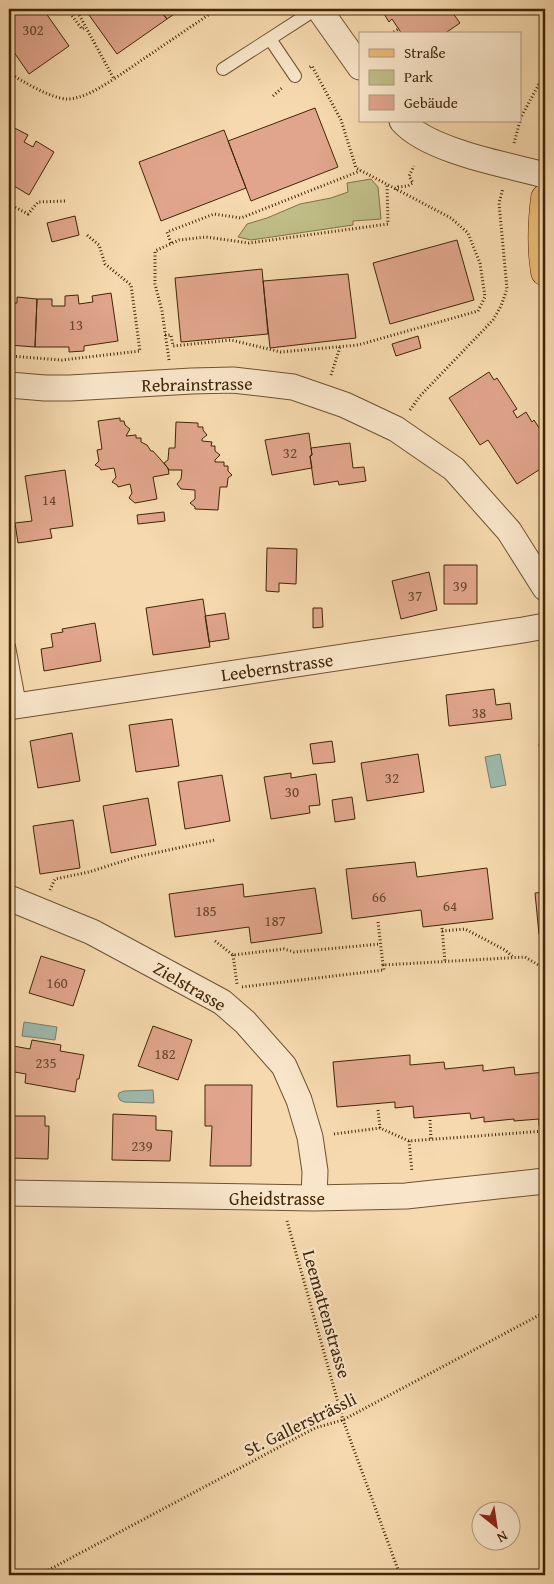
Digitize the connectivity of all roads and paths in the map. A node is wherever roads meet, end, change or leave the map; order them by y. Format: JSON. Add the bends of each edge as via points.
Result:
{"nodes":[{"id":1,"x":76,"y":9,"type":"edge"},
{"id":2,"x":217,"y":9,"type":"edge"},
{"id":3,"x":317,"y":9,"type":"edge"},
{"id":4,"x":70,"y":13,"type":"dead end"},
{"id":5,"x":86,"y":27,"type":"junction"},
{"id":6,"x":398,"y":29,"type":"dead end"},
{"id":7,"x":394,"y":32,"type":"edge"},
{"id":8,"x":270,"y":39,"type":"junction"},
{"id":9,"x":359,"y":67,"type":"edge"},
{"id":10,"x":224,"y":69,"type":"dead end"},
{"id":11,"x":9,"y":73,"type":"edge"},
{"id":12,"x":545,"y":73,"type":"edge"},
{"id":13,"x":295,"y":76,"type":"junction"},
{"id":14,"x":114,"y":79,"type":"junction"},
{"id":15,"x":272,"y":96,"type":"dead end"},
{"id":16,"x":522,"y":115,"type":"edge"},
{"id":17,"x":403,"y":122,"type":"edge"},
{"id":18,"x":414,"y":166,"type":"dead end"},
{"id":19,"x":360,"y":170,"type":"junction"},
{"id":20,"x":545,"y":175,"type":"edge"},
{"id":21,"x":386,"y":184,"type":"junction"},
{"id":22,"x":396,"y":190,"type":"junction"},
{"id":23,"x":545,"y":198,"type":"edge"},
{"id":24,"x":67,"y":202,"type":"dead end"},
{"id":25,"x":499,"y":203,"type":"dead end"},
{"id":26,"x":9,"y":204,"type":"edge"},
{"id":27,"x":86,"y":235,"type":"dead end"},
{"id":28,"x":171,"y":243,"type":"junction"},
{"id":29,"x":545,"y":272,"type":"edge"},
{"id":30,"x":165,"y":335,"type":"junction"},
{"id":31,"x":340,"y":347,"type":"junction"},
{"id":32,"x":9,"y":356,"type":"edge"},
{"id":33,"x":332,"y":372,"type":"dead end"},
{"id":34,"x":173,"y":382,"type":"junction"},
{"id":35,"x":9,"y":386,"type":"edge"},
{"id":36,"x":396,"y":429,"type":"junction"},
{"id":37,"x":545,"y":588,"type":"edge"},
{"id":38,"x":545,"y":626,"type":"edge"},
{"id":39,"x":9,"y":646,"type":"edge"},
{"id":40,"x":14,"y":706,"type":"edge"},
{"id":41,"x":215,"y":840,"type":"dead end"},
{"id":42,"x":9,"y":898,"type":"edge"},
{"id":43,"x":42,"y":912,"type":"junction"},
{"id":44,"x":378,"y":922,"type":"dead end"},
{"id":45,"x":215,"y":941,"type":"dead end"},
{"id":46,"x":380,"y":944,"type":"junction"},
{"id":47,"x":233,"y":955,"type":"junction"},
{"id":48,"x":513,"y":958,"type":"junction"},
{"id":49,"x":446,"y":962,"type":"junction"},
{"id":50,"x":383,"y":965,"type":"junction"},
{"id":51,"x":545,"y":969,"type":"edge"},
{"id":52,"x":378,"y":1110,"type":"dead end"},
{"id":53,"x":430,"y":1120,"type":"dead end"},
{"id":54,"x":380,"y":1128,"type":"junction"},
{"id":55,"x":545,"y":1131,"type":"edge"},
{"id":56,"x":310,"y":1137,"type":"junction"},
{"id":57,"x":431,"y":1139,"type":"junction"},
{"id":58,"x":409,"y":1140,"type":"junction"},
{"id":59,"x":545,"y":1181,"type":"edge"},
{"id":60,"x":9,"y":1193,"type":"edge"},
{"id":61,"x":414,"y":1195,"type":"junction"},
{"id":62,"x":314,"y":1198,"type":"junction"},
{"id":63,"x":287,"y":1199,"type":"junction"},
{"id":64,"x":545,"y":1312,"type":"edge"},
{"id":65,"x":342,"y":1420,"type":"junction"},
{"id":66,"x":39,"y":1575,"type":"edge"},
{"id":67,"x":400,"y":1575,"type":"edge"}],
"edges":[{"from":1,"to":5,"type":"path"},
{"from":2,"to":14,"type":"path"},
{"from":3,"to":8,"type":"lane"},
{"from":3,"to":9,"type":"street"},
{"from":4,"to":5,"type":"path","via":[[82,29]]},
{"from":5,"to":14,"type":"path"},
{"from":6,"to":7,"type":"path"},
{"from":8,"to":10,"type":"lane"},
{"from":8,"to":13,"type":"lane"},
{"from":11,"to":14,"type":"path","via":[[44,92],[66,99],[92,93]]},
{"from":12,"to":16,"type":"path"},
{"from":13,"to":15,"type":"path"},
{"from":13,"to":19,"type":"path","via":[[312,66],[341,120],[356,168]]},
{"from":17,"to":20,"type":"street","via":[[432,142]]},
{"from":18,"to":22,"type":"path","via":[[409,176],[413,183],[398,186]]},
{"from":19,"to":21,"type":"path"},
{"from":19,"to":28,"type":"path","via":[[241,218],[214,214],[167,232]]},
{"from":21,"to":22,"type":"path"},
{"from":21,"to":28,"type":"path","via":[[388,224],[249,243],[206,237]]},
{"from":22,"to":31,"type":"path","via":[[451,218],[468,233],[480,263],[485,297],[478,311],[358,346]]},
{"from":23,"to":29,"type":"main road","via":[[542,220]]},
{"from":24,"to":26,"type":"path","via":[[38,202],[28,214]]},
{"from":25,"to":36,"type":"path","via":[[507,289],[500,306],[493,320],[420,396]]},
{"from":27,"to":32,"type":"path","via":[[99,245],[105,264],[131,285],[140,351],[62,360]]},
{"from":28,"to":30,"type":"path","via":[[155,251],[155,284]]},
{"from":30,"to":31,"type":"path","via":[[171,335],[173,346],[231,340],[281,352]]},
{"from":30,"to":34,"type":"path"},
{"from":31,"to":33,"type":"path"},
{"from":34,"to":35,"type":"street","name":"Rebrainstrasse","via":[[70,388]]},
{"from":34,"to":36,"type":"street","name":"Rebrainstrasse","via":[[233,380],[293,387],[345,405]]},
{"from":36,"to":37,"type":"street","name":"Rebrainstrasse","via":[[454,469],[509,531]]},
{"from":38,"to":40,"type":"street","name":"Leebernstrasse"},
{"from":39,"to":40,"type":"lane"},
{"from":41,"to":43,"type":"path","via":[[55,879]]},
{"from":42,"to":43,"type":"street","name":"Zielstrasse"},
{"from":43,"to":56,"type":"street","name":"Zielstrasse","via":[[92,932],[222,1002],[246,1022],[284,1066]]},
{"from":44,"to":46,"type":"path"},
{"from":45,"to":47,"type":"path"},
{"from":46,"to":47,"type":"path","via":[[294,952],[284,948]]},
{"from":46,"to":50,"type":"path"},
{"from":47,"to":50,"type":"path","via":[[237,987],[384,970]]},
{"from":48,"to":49,"type":"path"},
{"from":48,"to":49,"type":"path","via":[[505,950],[464,929],[442,930]]},
{"from":48,"to":51,"type":"path","via":[[525,957]]},
{"from":49,"to":50,"type":"path"},
{"from":52,"to":54,"type":"path"},
{"from":53,"to":57,"type":"path"},
{"from":54,"to":56,"type":"path"},
{"from":54,"to":58,"type":"path"},
{"from":55,"to":57,"type":"path"},
{"from":56,"to":62,"type":"street","name":"Zielstrasse","via":[[315,1171]]},
{"from":57,"to":58,"type":"path"},
{"from":58,"to":61,"type":"path"},
{"from":59,"to":61,"type":"street","name":"Gheidstrasse"},
{"from":60,"to":63,"type":"street","name":"Gheidstrasse"},
{"from":61,"to":62,"type":"street","name":"Gheidstrasse"},
{"from":62,"to":63,"type":"street","name":"Gheidstrasse"},
{"from":63,"to":65,"type":"path","name":"Leemattenstrasse","via":[[287,1221]]},
{"from":64,"to":65,"type":"path","name":"St. Gallersträssli"},
{"from":65,"to":66,"type":"path","name":"St. Gallersträssli","via":[[316,1428]]},
{"from":65,"to":67,"type":"path","name":"Leemattenstrasse"}]}
